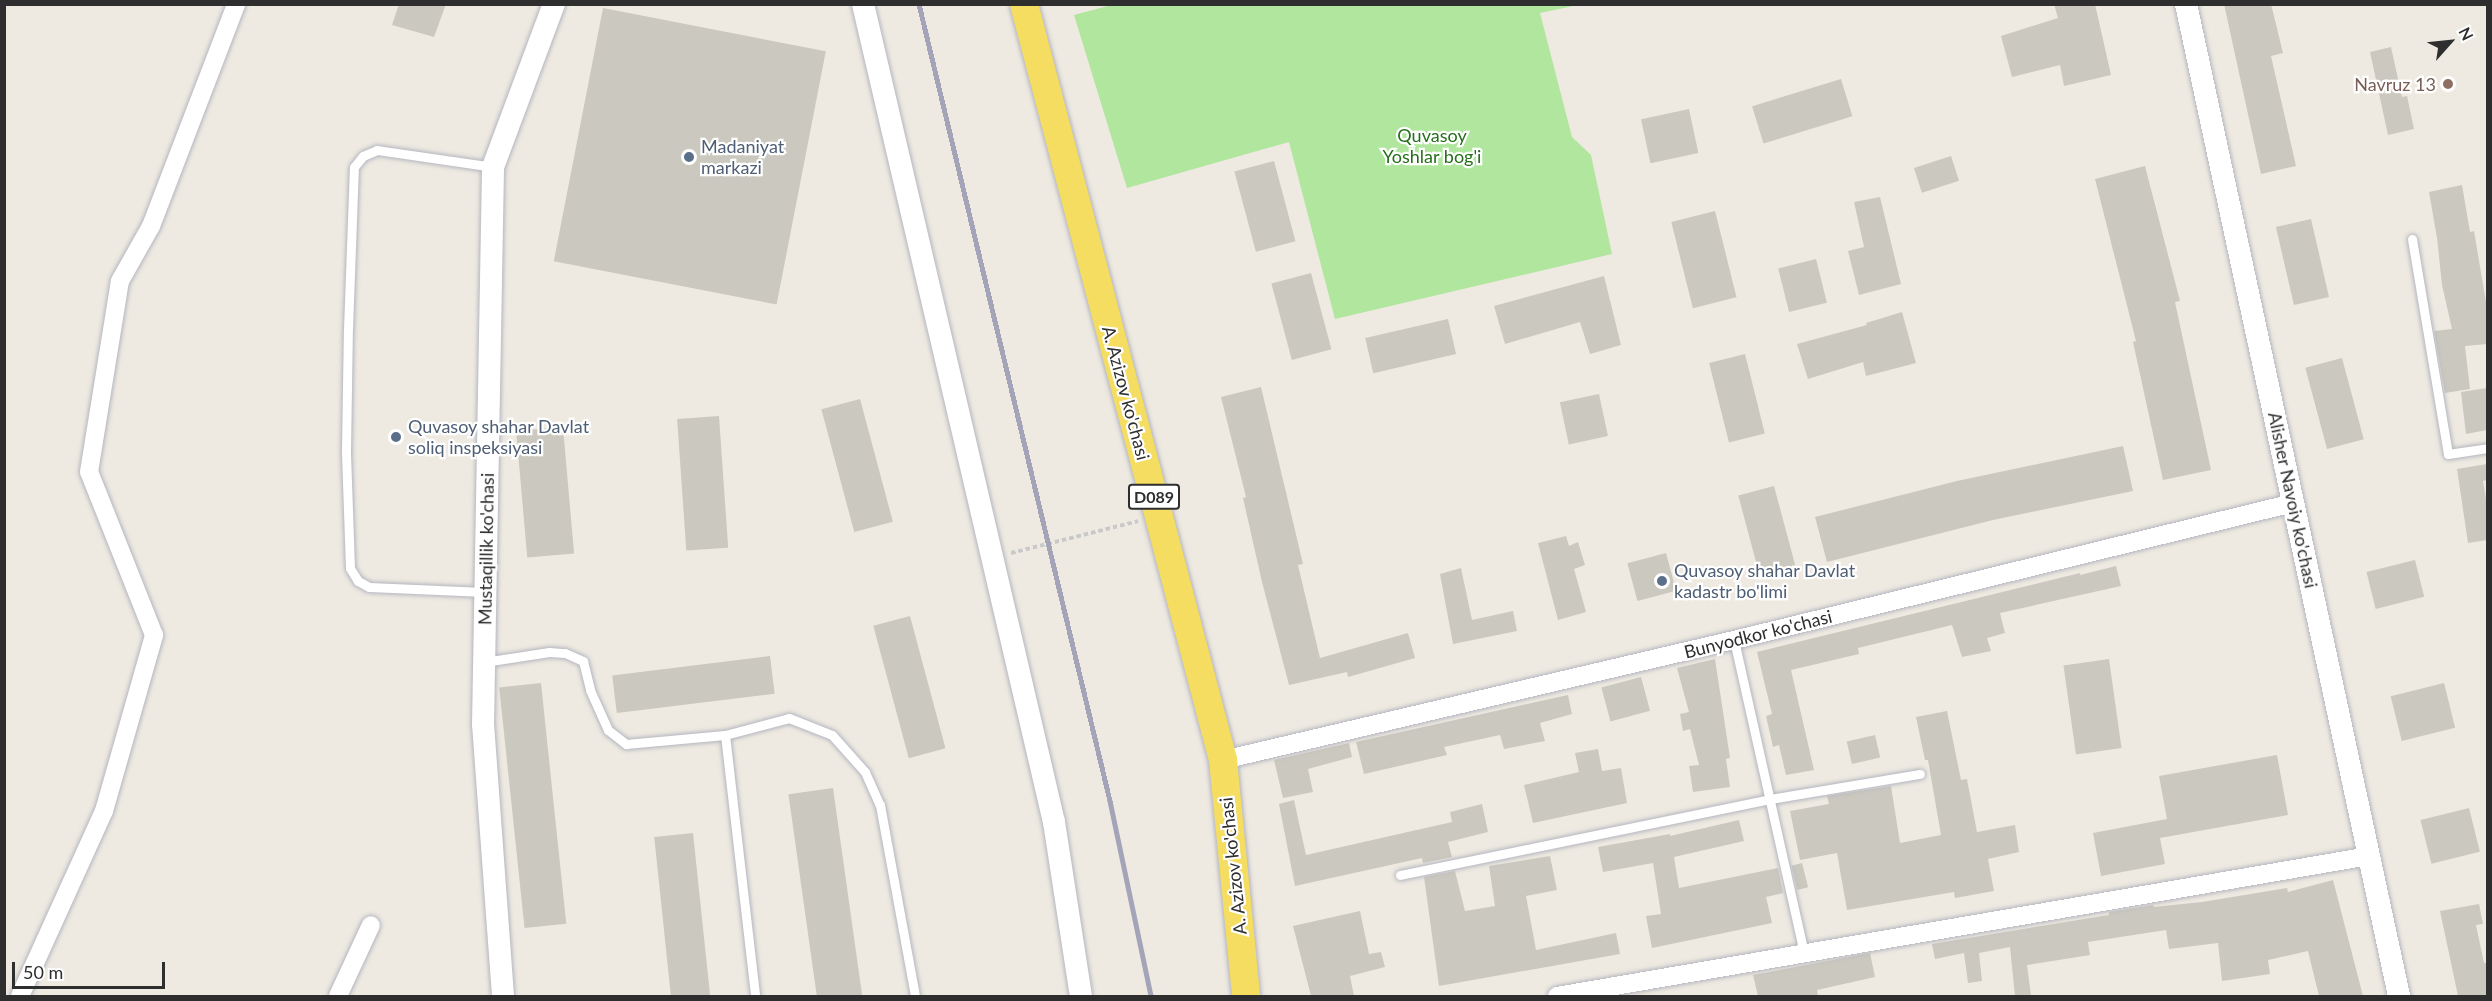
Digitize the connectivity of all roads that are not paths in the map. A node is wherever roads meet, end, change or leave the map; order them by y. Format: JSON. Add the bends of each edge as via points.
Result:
{"nodes":[{"id":1,"x":236,"y":4,"type":"edge"},
{"id":2,"x":554,"y":4,"type":"edge"},
{"id":3,"x":863,"y":4,"type":"edge"},
{"id":4,"x":1024,"y":4,"type":"edge"},
{"id":5,"x":2186,"y":4,"type":"edge"},
{"id":6,"x":493,"y":167,"type":"junction"},
{"id":7,"x":2412,"y":239,"type":"dead end"},
{"id":8,"x":2487,"y":448,"type":"edge"},
{"id":9,"x":2293,"y":503,"type":"junction"},
{"id":10,"x":486,"y":592,"type":"junction"},
{"id":11,"x":1734,"y":640,"type":"junction"},
{"id":12,"x":484,"y":662,"type":"junction"},
{"id":13,"x":725,"y":735,"type":"junction"},
{"id":14,"x":1223,"y":760,"type":"junction"},
{"id":15,"x":1920,"y":774,"type":"dead end"},
{"id":16,"x":1770,"y":799,"type":"junction"},
{"id":17,"x":2369,"y":856,"type":"junction"},
{"id":18,"x":1400,"y":875,"type":"dead end"},
{"id":19,"x":371,"y":925,"type":"dead end"},
{"id":20,"x":1804,"y":954,"type":"junction"},
{"id":21,"x":20,"y":996,"type":"edge"},
{"id":22,"x":338,"y":996,"type":"edge"},
{"id":23,"x":503,"y":996,"type":"edge"},
{"id":24,"x":755,"y":996,"type":"edge"},
{"id":25,"x":915,"y":996,"type":"edge"},
{"id":26,"x":1081,"y":996,"type":"edge"},
{"id":27,"x":1246,"y":996,"type":"edge"},
{"id":28,"x":1557,"y":996,"type":"edge"},
{"id":29,"x":2399,"y":996,"type":"edge"}],
"edges":[{"from":1,"to":21,"type":"street","via":[[151,226],[120,280],[89,472],[154,635],[104,811]]},
{"from":2,"to":6,"type":"street","name":"Mustaqillik ko'chasi"},
{"from":3,"to":26,"type":"street","via":[[1054,822]]},
{"from":4,"to":14,"type":"main road","name":"A. Azizov ko'chasi","number":"D089"},
{"from":5,"to":9,"type":"street","name":"Alisher Navoiy ko'chasi"},
{"from":6,"to":10,"type":"street","name":"Mustaqillik ko'chasi"},
{"from":6,"to":10,"type":"lane","via":[[377,150],[363,156],[354,167],[348,329],[346,451],[350,568],[358,581],[369,587]]},
{"from":7,"to":8,"type":"lane","via":[[2448,454]]},
{"from":9,"to":11,"type":"street","name":"Bunyodkor ko'chasi"},
{"from":9,"to":17,"type":"street","name":"Alisher Navoiy ko'chasi"},
{"from":10,"to":12,"type":"street","name":"Mustaqillik ko'chasi"},
{"from":11,"to":14,"type":"street","name":"Bunyodkor ko'chasi"},
{"from":11,"to":16,"type":"lane"},
{"from":12,"to":13,"type":"lane","via":[[549,652],[565,653],[583,661],[590,690],[608,730],[626,744]]},
{"from":12,"to":23,"type":"street","name":"Mustaqillik ko'chasi","via":[[483,726]]},
{"from":13,"to":24,"type":"lane"},
{"from":13,"to":25,"type":"lane","via":[[789,718],[832,735],[865,772],[880,805]]},
{"from":14,"to":27,"type":"main road","name":"A. Azizov ko'chasi","number":"D089"},
{"from":15,"to":16,"type":"lane"},
{"from":16,"to":18,"type":"lane"},
{"from":16,"to":20,"type":"lane"},
{"from":17,"to":20,"type":"street"},
{"from":17,"to":29,"type":"street","name":"Alisher Navoiy ko'chasi"},
{"from":19,"to":22,"type":"street"},
{"from":20,"to":28,"type":"street"}]}
